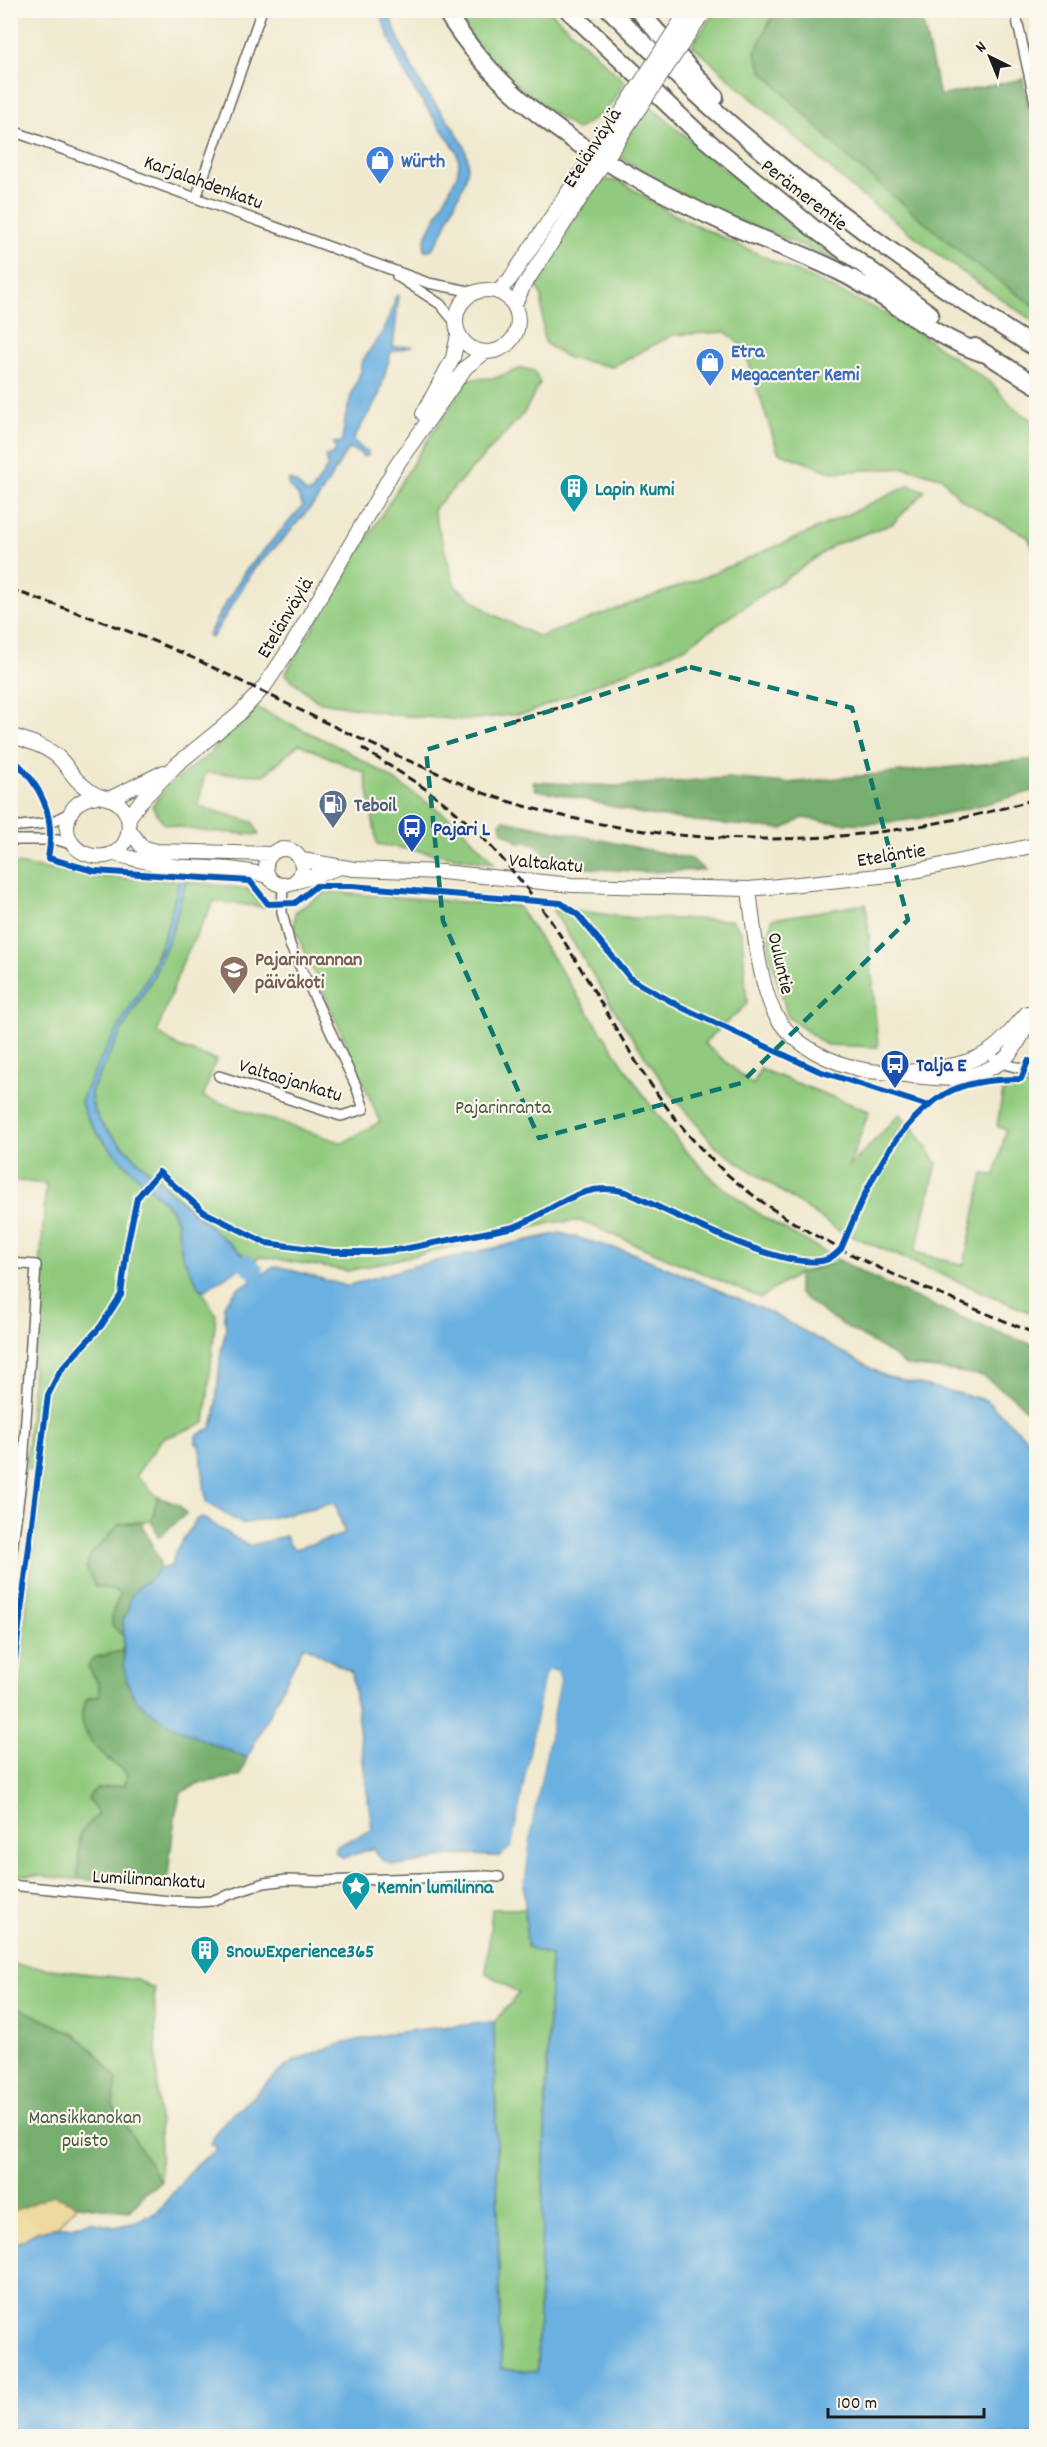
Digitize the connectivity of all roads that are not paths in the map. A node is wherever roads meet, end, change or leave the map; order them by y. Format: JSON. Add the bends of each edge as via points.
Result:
{"nodes":[{"id":1,"x":262,"y":10,"type":"edge"},
{"id":2,"x":445,"y":10,"type":"edge"},
{"id":3,"x":568,"y":10,"type":"edge"},
{"id":4,"x":610,"y":10,"type":"edge"},
{"id":5,"x":638,"y":10,"type":"edge"},
{"id":6,"x":1015,"y":10,"type":"edge"},
{"id":7,"x":697,"y":13,"type":"edge"},
{"id":8,"x":1036,"y":107,"type":"edge"},
{"id":9,"x":10,"y":130,"type":"edge"},
{"id":10,"x":599,"y":157,"type":"junction"},
{"id":11,"x":803,"y":184,"type":"junction"},
{"id":12,"x":196,"y":198,"type":"junction"},
{"id":13,"x":386,"y":268,"type":"junction"},
{"id":14,"x":474,"y":292,"type":"junction"},
{"id":15,"x":498,"y":292,"type":"junction"},
{"id":16,"x":514,"y":306,"type":"junction"},
{"id":17,"x":457,"y":329,"type":"junction"},
{"id":18,"x":1036,"y":348,"type":"edge"},
{"id":19,"x":982,"y":352,"type":"junction"},
{"id":20,"x":484,"y":353,"type":"junction"},
{"id":21,"x":1036,"y":385,"type":"edge"},
{"id":22,"x":396,"y":466,"type":"junction"},
{"id":23,"x":10,"y":735,"type":"edge"},
{"id":24,"x":176,"y":765,"type":"junction"},
{"id":25,"x":79,"y":782,"type":"junction"},
{"id":26,"x":104,"y":797,"type":"junction"},
{"id":27,"x":75,"y":807,"type":"junction"},
{"id":28,"x":129,"y":824,"type":"junction"},
{"id":29,"x":10,"y":827,"type":"edge"},
{"id":30,"x":10,"y":840,"type":"edge"},
{"id":31,"x":73,"y":844,"type":"junction"},
{"id":32,"x":1036,"y":845,"type":"edge"},
{"id":33,"x":114,"y":854,"type":"junction"},
{"id":34,"x":271,"y":854,"type":"junction"},
{"id":35,"x":302,"y":860,"type":"junction"},
{"id":36,"x":340,"y":868,"type":"junction"},
{"id":37,"x":268,"y":876,"type":"junction"},
{"id":38,"x":298,"y":881,"type":"junction"},
{"id":39,"x":283,"y":886,"type":"junction"},
{"id":40,"x":749,"y":889,"type":"junction"},
{"id":41,"x":1036,"y":1003,"type":"edge"},
{"id":42,"x":1036,"y":1008,"type":"edge"},
{"id":43,"x":988,"y":1052,"type":"junction"},
{"id":44,"x":1000,"y":1063,"type":"junction"},
{"id":45,"x":1036,"y":1072,"type":"edge"},
{"id":46,"x":896,"y":1073,"type":"junction"},
{"id":47,"x":219,"y":1076,"type":"dead end"},
{"id":48,"x":10,"y":1263,"type":"edge"},
{"id":49,"x":10,"y":1567,"type":"edge"},
{"id":50,"x":500,"y":1877,"type":"dead end"},
{"id":51,"x":10,"y":1885,"type":"edge"}],
"edges":[{"from":1,"to":12,"type":"street"},
{"from":2,"to":10,"type":"highway","via":[[469,47],[501,84]]},
{"from":3,"to":19,"type":"highway","name":"Perämerentie","via":[[699,134],[784,206]]},
{"from":4,"to":11,"type":"highway","name":"Perämerentie","via":[[718,113]]},
{"from":5,"to":11,"type":"highway","via":[[724,106],[779,154]]},
{"from":6,"to":8,"type":"street"},
{"from":7,"to":10,"type":"main road","name":"Etelänväylä","bridge":true},
{"from":9,"to":12,"type":"street","name":"Karjalahdenkatu"},
{"from":10,"to":15,"type":"main road","name":"Etelänväylä"},
{"from":10,"to":16,"type":"main road","name":"Etelänväylä"},
{"from":10,"to":19,"type":"highway","via":[[718,220],[842,272],[958,345]]},
{"from":11,"to":18,"type":"highway","name":"Perämerentie","via":[[969,306]]},
{"from":12,"to":13,"type":"street","name":"Karjalahdenkatu"},
{"from":13,"to":14,"type":"street","name":"Karjalahdenkatu","via":[[428,283]]},
{"from":13,"to":17,"type":"street","name":"Karjalahdenkatu","via":[[440,304]]},
{"from":14,"to":15,"type":"main road"},
{"from":14,"to":17,"type":"main road","via":[[457,310]]},
{"from":15,"to":16,"type":"main road"},
{"from":16,"to":20,"type":"main road","via":[[518,327],[513,339],[502,348]]},
{"from":17,"to":20,"type":"main road","via":[[469,347]]},
{"from":17,"to":22,"type":"main road","name":"Etelänväylä","via":[[453,358]]},
{"from":19,"to":21,"type":"highway","name":"Perämerentie"},
{"from":20,"to":22,"type":"main road","name":"Etelänväylä","via":[[466,367]]},
{"from":22,"to":24,"type":"main road","name":"Etelänväylä","via":[[264,687],[239,714]]},
{"from":23,"to":25,"type":"main road","via":[[48,749]]},
{"from":24,"to":26,"type":"main road","name":"Etelänväylä"},
{"from":24,"to":28,"type":"main road","name":"Etelänväylä","via":[[140,802]]},
{"from":25,"to":26,"type":"main road"},
{"from":25,"to":27,"type":"main road"},
{"from":26,"to":27,"type":"main road"},
{"from":26,"to":28,"type":"main road","via":[[119,804]]},
{"from":27,"to":29,"type":"street","via":[[50,823]]},
{"from":27,"to":31,"type":"main road","via":[[67,829]]},
{"from":28,"to":33,"type":"main road","via":[[127,839]]},
{"from":28,"to":34,"type":"main road","via":[[142,846],[156,851]]},
{"from":30,"to":31,"type":"street","via":[[58,840]]},
{"from":31,"to":33,"type":"main road","via":[[87,856]]},
{"from":32,"to":40,"type":"main road","name":"Eteläntie","via":[[900,874]]},
{"from":33,"to":37,"type":"main road","via":[[165,865],[215,866]]},
{"from":34,"to":35,"type":"main road","via":[[289,849]]},
{"from":34,"to":37,"type":"main road","via":[[266,868]]},
{"from":35,"to":36,"type":"main road","name":"Valtakatu"},
{"from":35,"to":38,"type":"main road","via":[[303,871]]},
{"from":36,"to":38,"type":"main road","name":"Valtakatu"},
{"from":36,"to":40,"type":"main road","name":"Valtakatu","via":[[442,872],[572,885]]},
{"from":37,"to":39,"type":"main road"},
{"from":38,"to":39,"type":"main road"},
{"from":39,"to":47,"type":"street","name":"Valtaojankatu","via":[[282,912],[290,945],[364,1109],[342,1116]]},
{"from":40,"to":46,"type":"main road","name":"Ouluntie","via":[[754,936],[768,998],[785,1028],[800,1043],[840,1063]]},
{"from":41,"to":43,"type":"main road","name":"Ouluntie"},
{"from":42,"to":44,"type":"main road","name":"Ouluntie","via":[[1017,1044]]},
{"from":43,"to":44,"type":"street"},
{"from":43,"to":46,"type":"main road","name":"Ouluntie","via":[[955,1065]]},
{"from":44,"to":45,"type":"street"},
{"from":44,"to":46,"type":"main road","name":"Ouluntie","via":[[974,1075],[950,1079]]},
{"from":48,"to":49,"type":"street","via":[[36,1265]]},
{"from":50,"to":51,"type":"street","name":"Lumilinnankatu","via":[[287,1880],[198,1902]]}]}
